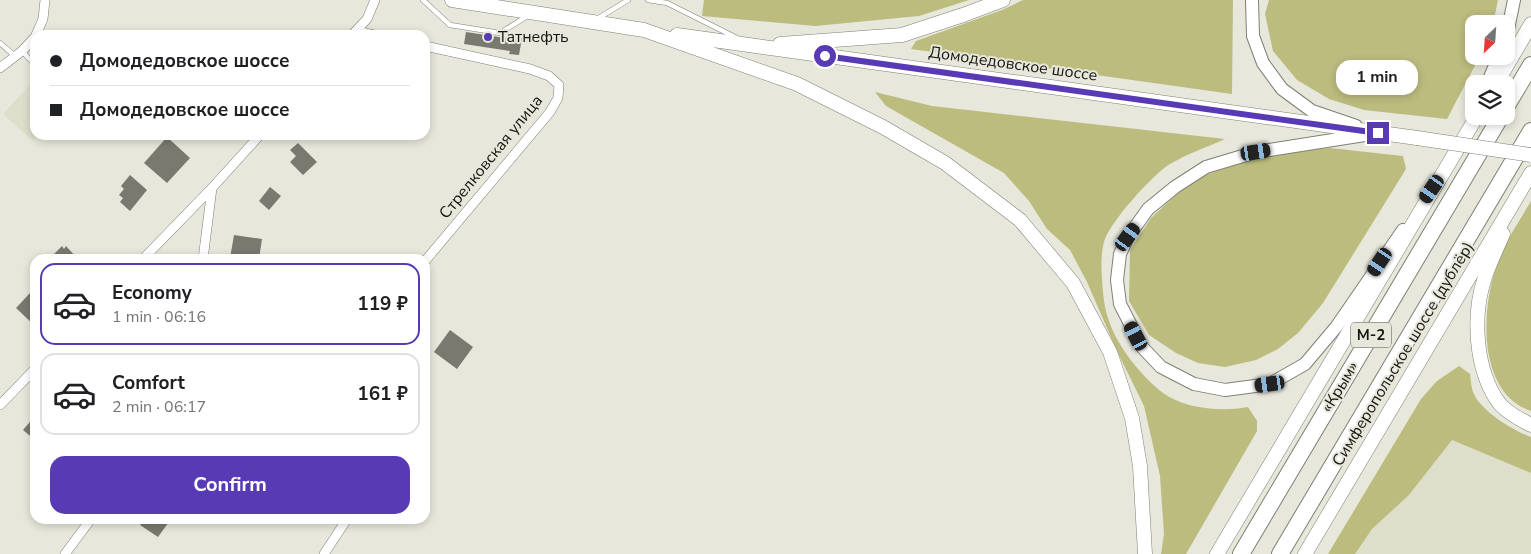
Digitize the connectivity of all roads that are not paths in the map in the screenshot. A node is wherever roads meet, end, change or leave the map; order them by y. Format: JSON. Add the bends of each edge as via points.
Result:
{"nodes":[{"id":1,"x":46,"y":0,"type":"edge"},
{"id":2,"x":376,"y":0,"type":"edge"},
{"id":3,"x":423,"y":0,"type":"edge"},
{"id":4,"x":452,"y":0,"type":"edge"},
{"id":5,"x":628,"y":0,"type":"edge"},
{"id":6,"x":648,"y":0,"type":"edge"},
{"id":7,"x":1003,"y":0,"type":"edge"},
{"id":8,"x":1252,"y":0,"type":"edge"},
{"id":9,"x":1514,"y":0,"type":"edge"},
{"id":10,"x":534,"y":13,"type":"junction"},
{"id":11,"x":1511,"y":15,"type":"edge"},
{"id":12,"x":593,"y":22,"type":"junction"},
{"id":13,"x":1531,"y":24,"type":"edge"},
{"id":14,"x":38,"y":30,"type":"edge"},
{"id":15,"x":357,"y":30,"type":"edge"},
{"id":16,"x":644,"y":30,"type":"junction"},
{"id":17,"x":30,"y":41,"type":"edge"},
{"id":18,"x":0,"y":44,"type":"edge"},
{"id":19,"x":751,"y":46,"type":"junction"},
{"id":20,"x":430,"y":47,"type":"edge"},
{"id":21,"x":18,"y":53,"type":"junction"},
{"id":22,"x":30,"y":61,"type":"edge"},
{"id":23,"x":1531,"y":65,"type":"edge"},
{"id":24,"x":0,"y":68,"type":"edge"},
{"id":25,"x":1501,"y":75,"type":"edge"},
{"id":26,"x":1515,"y":92,"type":"edge"},
{"id":27,"x":1470,"y":125,"type":"edge"},
{"id":28,"x":1495,"y":125,"type":"edge"},
{"id":29,"x":1531,"y":131,"type":"edge"},
{"id":30,"x":1378,"y":133,"type":"junction"},
{"id":31,"x":255,"y":140,"type":"edge"},
{"id":32,"x":1531,"y":155,"type":"edge"},
{"id":33,"x":1442,"y":175,"type":"junction"},
{"id":34,"x":1528,"y":178,"type":"edge"},
{"id":35,"x":212,"y":188,"type":"junction"},
{"id":36,"x":148,"y":254,"type":"edge"},
{"id":37,"x":204,"y":254,"type":"edge"},
{"id":38,"x":430,"y":256,"type":"edge"},
{"id":39,"x":30,"y":374,"type":"edge"},
{"id":40,"x":0,"y":405,"type":"edge"},
{"id":41,"x":1531,"y":424,"type":"edge"},
{"id":42,"x":86,"y":524,"type":"edge"},
{"id":43,"x":344,"y":524,"type":"edge"},
{"id":44,"x":65,"y":554,"type":"edge"},
{"id":45,"x":324,"y":554,"type":"edge"},
{"id":46,"x":1145,"y":554,"type":"edge"},
{"id":47,"x":1217,"y":554,"type":"edge"},
{"id":48,"x":1241,"y":554,"type":"edge"},
{"id":49,"x":1280,"y":554,"type":"edge"},
{"id":50,"x":1305,"y":554,"type":"edge"}],
"edges":[{"from":1,"to":14,"type":"street"},
{"from":2,"to":15,"type":"street","via":[[367,19]]},
{"from":3,"to":10,"type":"lane","via":[[450,26],[500,33]]},
{"from":4,"to":10,"type":"main road"},
{"from":5,"to":12,"type":"lane"},
{"from":6,"to":19,"type":"lane","via":[[667,3]]},
{"from":7,"to":19,"type":"main road","via":[[902,35]]},
{"from":8,"to":30,"type":"main road","via":[[1253,36],[1263,63],[1282,89],[1312,111]]},
{"from":9,"to":11,"type":"main road"},
{"from":10,"to":12,"type":"main road"},
{"from":12,"to":16,"type":"main road"},
{"from":13,"to":25,"type":"main road"},
{"from":16,"to":19,"type":"main road","name":"Домодедовское шоссе"},
{"from":16,"to":46,"type":"main road","via":[[797,84],[874,122],[945,163],[1020,220],[1072,283],[1110,352],[1132,418],[1140,466]]},
{"from":17,"to":21,"type":"street"},
{"from":18,"to":21,"type":"lane"},
{"from":19,"to":30,"type":"main road","name":"Домодедовское шоссе"},
{"from":20,"to":38,"type":"street","name":"Стрелковская улица","via":[[530,69],[549,76],[559,85],[558,98],[550,112]]},
{"from":21,"to":22,"type":"lane"},
{"from":21,"to":24,"type":"street"},
{"from":23,"to":26,"type":"highway"},
{"from":27,"to":33,"type":"main road"},
{"from":28,"to":48,"type":"highway","name":"«Крым»","number":"М-2"},
{"from":29,"to":49,"type":"highway","name":"«Крым»","number":"М-2"},
{"from":30,"to":32,"type":"main road","name":"Домодедовское шоссе","bridge":true},
{"from":30,"to":33,"type":"main road","via":[[1256,152],[1206,167],[1148,209],[1120,254],[1118,280],[1120,304],[1142,347],[1161,367],[1194,384],[1226,390],[1270,384],[1305,364],[1337,326]]},
{"from":31,"to":35,"type":"street"},
{"from":33,"to":47,"type":"main road"},
{"from":34,"to":41,"type":"main road","via":[[1485,278],[1478,314],[1478,347],[1488,384],[1500,405]]},
{"from":34,"to":50,"type":"main road","name":"Симферопольское шоссе (дублёр)"},
{"from":35,"to":36,"type":"street"},
{"from":35,"to":37,"type":"street"},
{"from":39,"to":40,"type":"street"},
{"from":42,"to":44,"type":"street"},
{"from":43,"to":45,"type":"street"}]}
